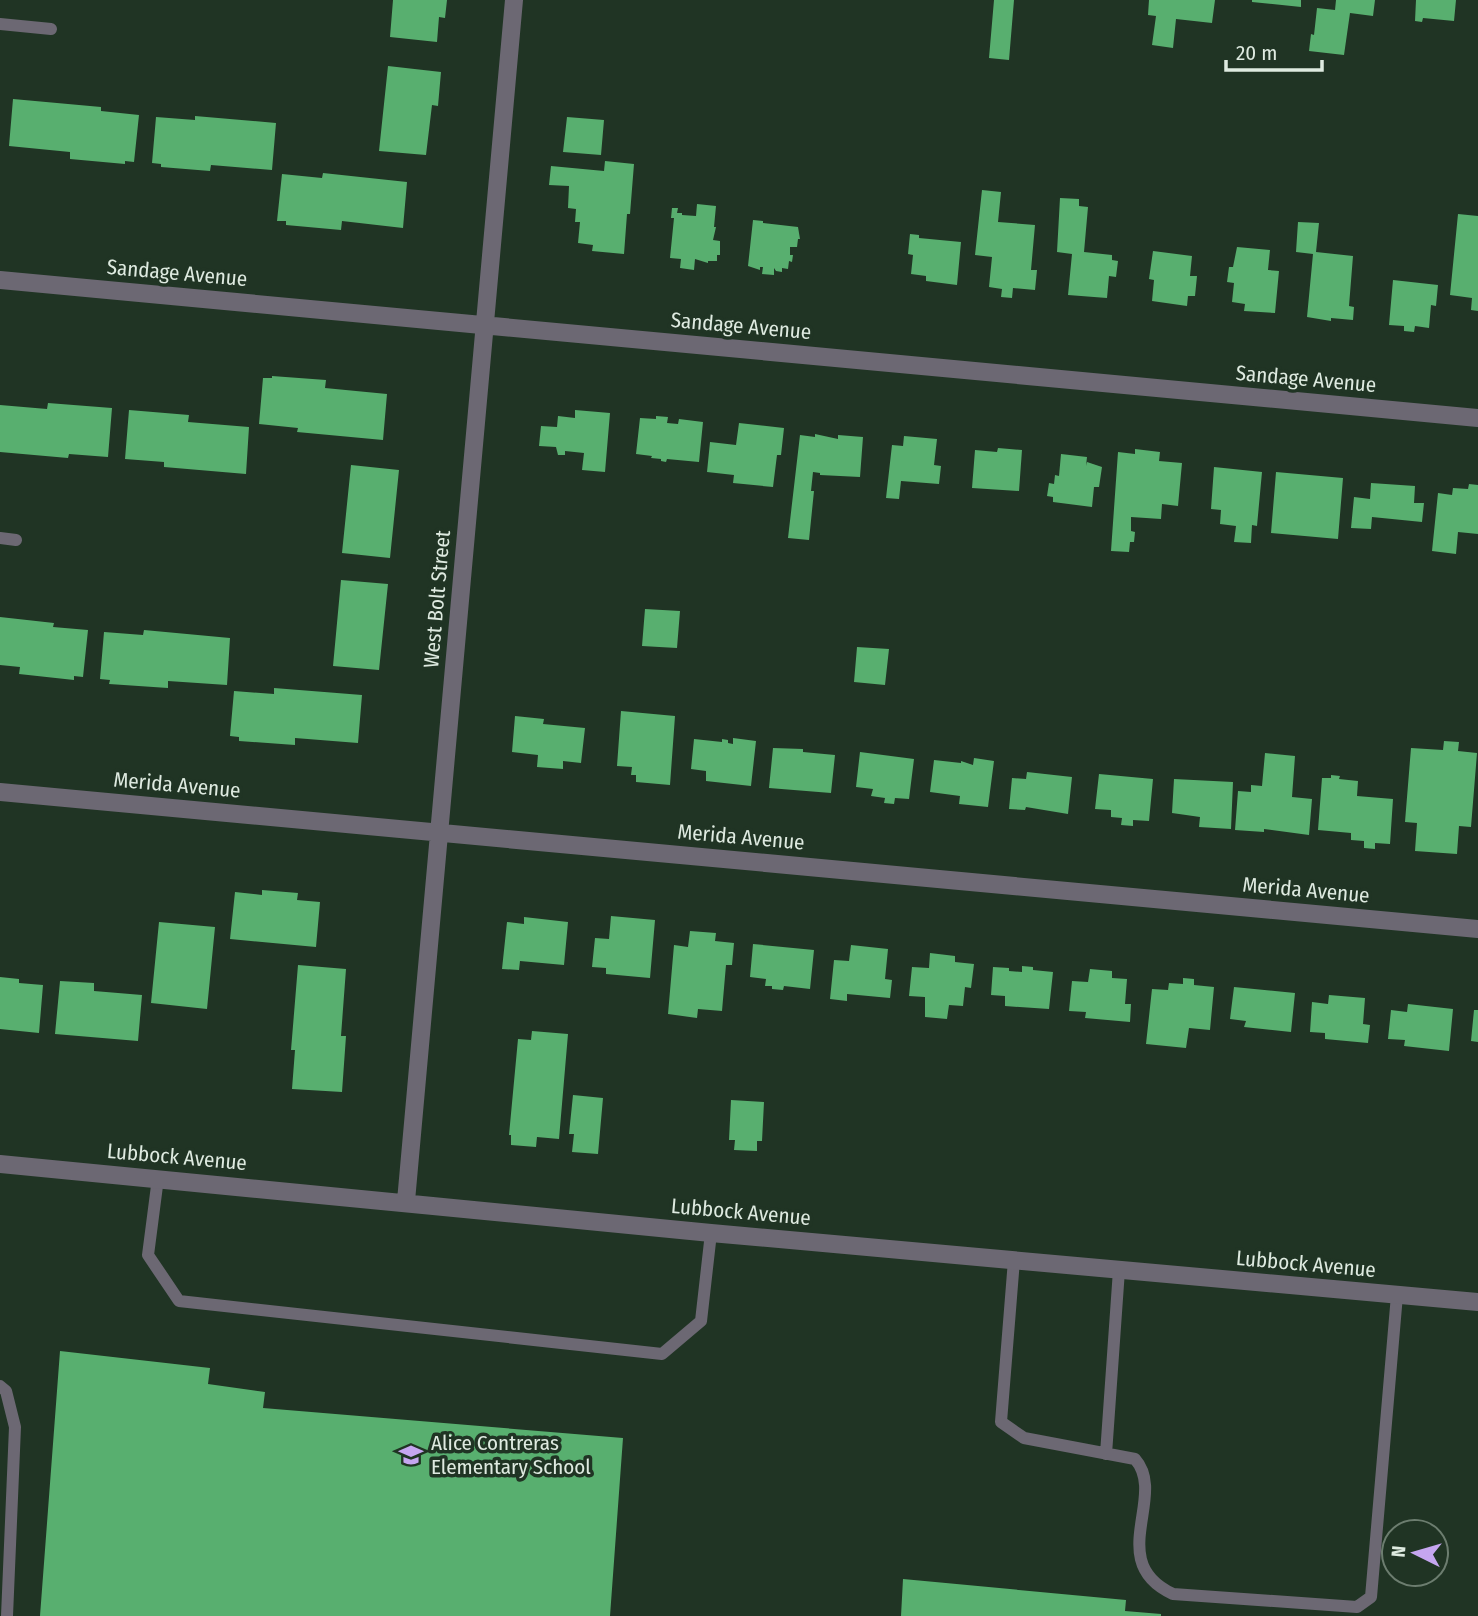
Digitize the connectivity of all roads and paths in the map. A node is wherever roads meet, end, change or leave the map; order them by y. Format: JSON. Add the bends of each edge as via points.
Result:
{"nodes":[{"id":1,"x":514,"y":0,"type":"edge"},
{"id":2,"x":0,"y":24,"type":"edge"},
{"id":3,"x":51,"y":29,"type":"dead end"},
{"id":4,"x":0,"y":279,"type":"edge"},
{"id":5,"x":485,"y":325,"type":"junction"},
{"id":6,"x":1478,"y":418,"type":"edge"},
{"id":7,"x":0,"y":538,"type":"edge"},
{"id":8,"x":16,"y":540,"type":"dead end"},
{"id":9,"x":0,"y":792,"type":"edge"},
{"id":10,"x":439,"y":832,"type":"junction"},
{"id":11,"x":1478,"y":929,"type":"edge"},
{"id":12,"x":0,"y":1164,"type":"edge"},
{"id":13,"x":158,"y":1178,"type":"junction"},
{"id":14,"x":406,"y":1201,"type":"junction"},
{"id":15,"x":711,"y":1233,"type":"junction"},
{"id":16,"x":1014,"y":1260,"type":"junction"},
{"id":17,"x":1119,"y":1270,"type":"junction"},
{"id":18,"x":1397,"y":1295,"type":"junction"},
{"id":19,"x":1478,"y":1302,"type":"edge"},
{"id":20,"x":0,"y":1386,"type":"edge"},
{"id":21,"x":1106,"y":1454,"type":"junction"},
{"id":22,"x":7,"y":1616,"type":"edge"}],
"edges":[{"from":1,"to":5,"type":"street","name":"West Bolt Street"},
{"from":2,"to":3,"type":"lane"},
{"from":4,"to":5,"type":"street","name":"Sandage Avenue"},
{"from":5,"to":6,"type":"street","name":"Sandage Avenue"},
{"from":5,"to":10,"type":"street","name":"West Bolt Street"},
{"from":7,"to":8,"type":"lane"},
{"from":9,"to":10,"type":"street","name":"Merida Avenue"},
{"from":10,"to":11,"type":"street","name":"Merida Avenue"},
{"from":10,"to":14,"type":"street","name":"West Bolt Street"},
{"from":12,"to":13,"type":"street","name":"Lubbock Avenue"},
{"from":13,"to":14,"type":"street","name":"Lubbock Avenue"},
{"from":13,"to":15,"type":"lane","via":[[148,1255],[179,1301],[662,1354],[701,1321]]},
{"from":14,"to":15,"type":"street","name":"Lubbock Avenue"},
{"from":15,"to":16,"type":"street","name":"Lubbock Avenue"},
{"from":16,"to":17,"type":"street","name":"Lubbock Avenue"},
{"from":16,"to":21,"type":"lane","via":[[1000,1422],[1024,1438]]},
{"from":17,"to":18,"type":"street","name":"Lubbock Avenue"},
{"from":17,"to":21,"type":"lane"},
{"from":18,"to":19,"type":"street","name":"Lubbock Avenue"},
{"from":18,"to":21,"type":"lane","via":[[1371,1597],[1357,1607],[1173,1594],[1156,1586],[1146,1574],[1140,1551],[1146,1475],[1135,1459]]},
{"from":20,"to":22,"type":"lane","via":[[6,1391],[15,1427]]}]}
